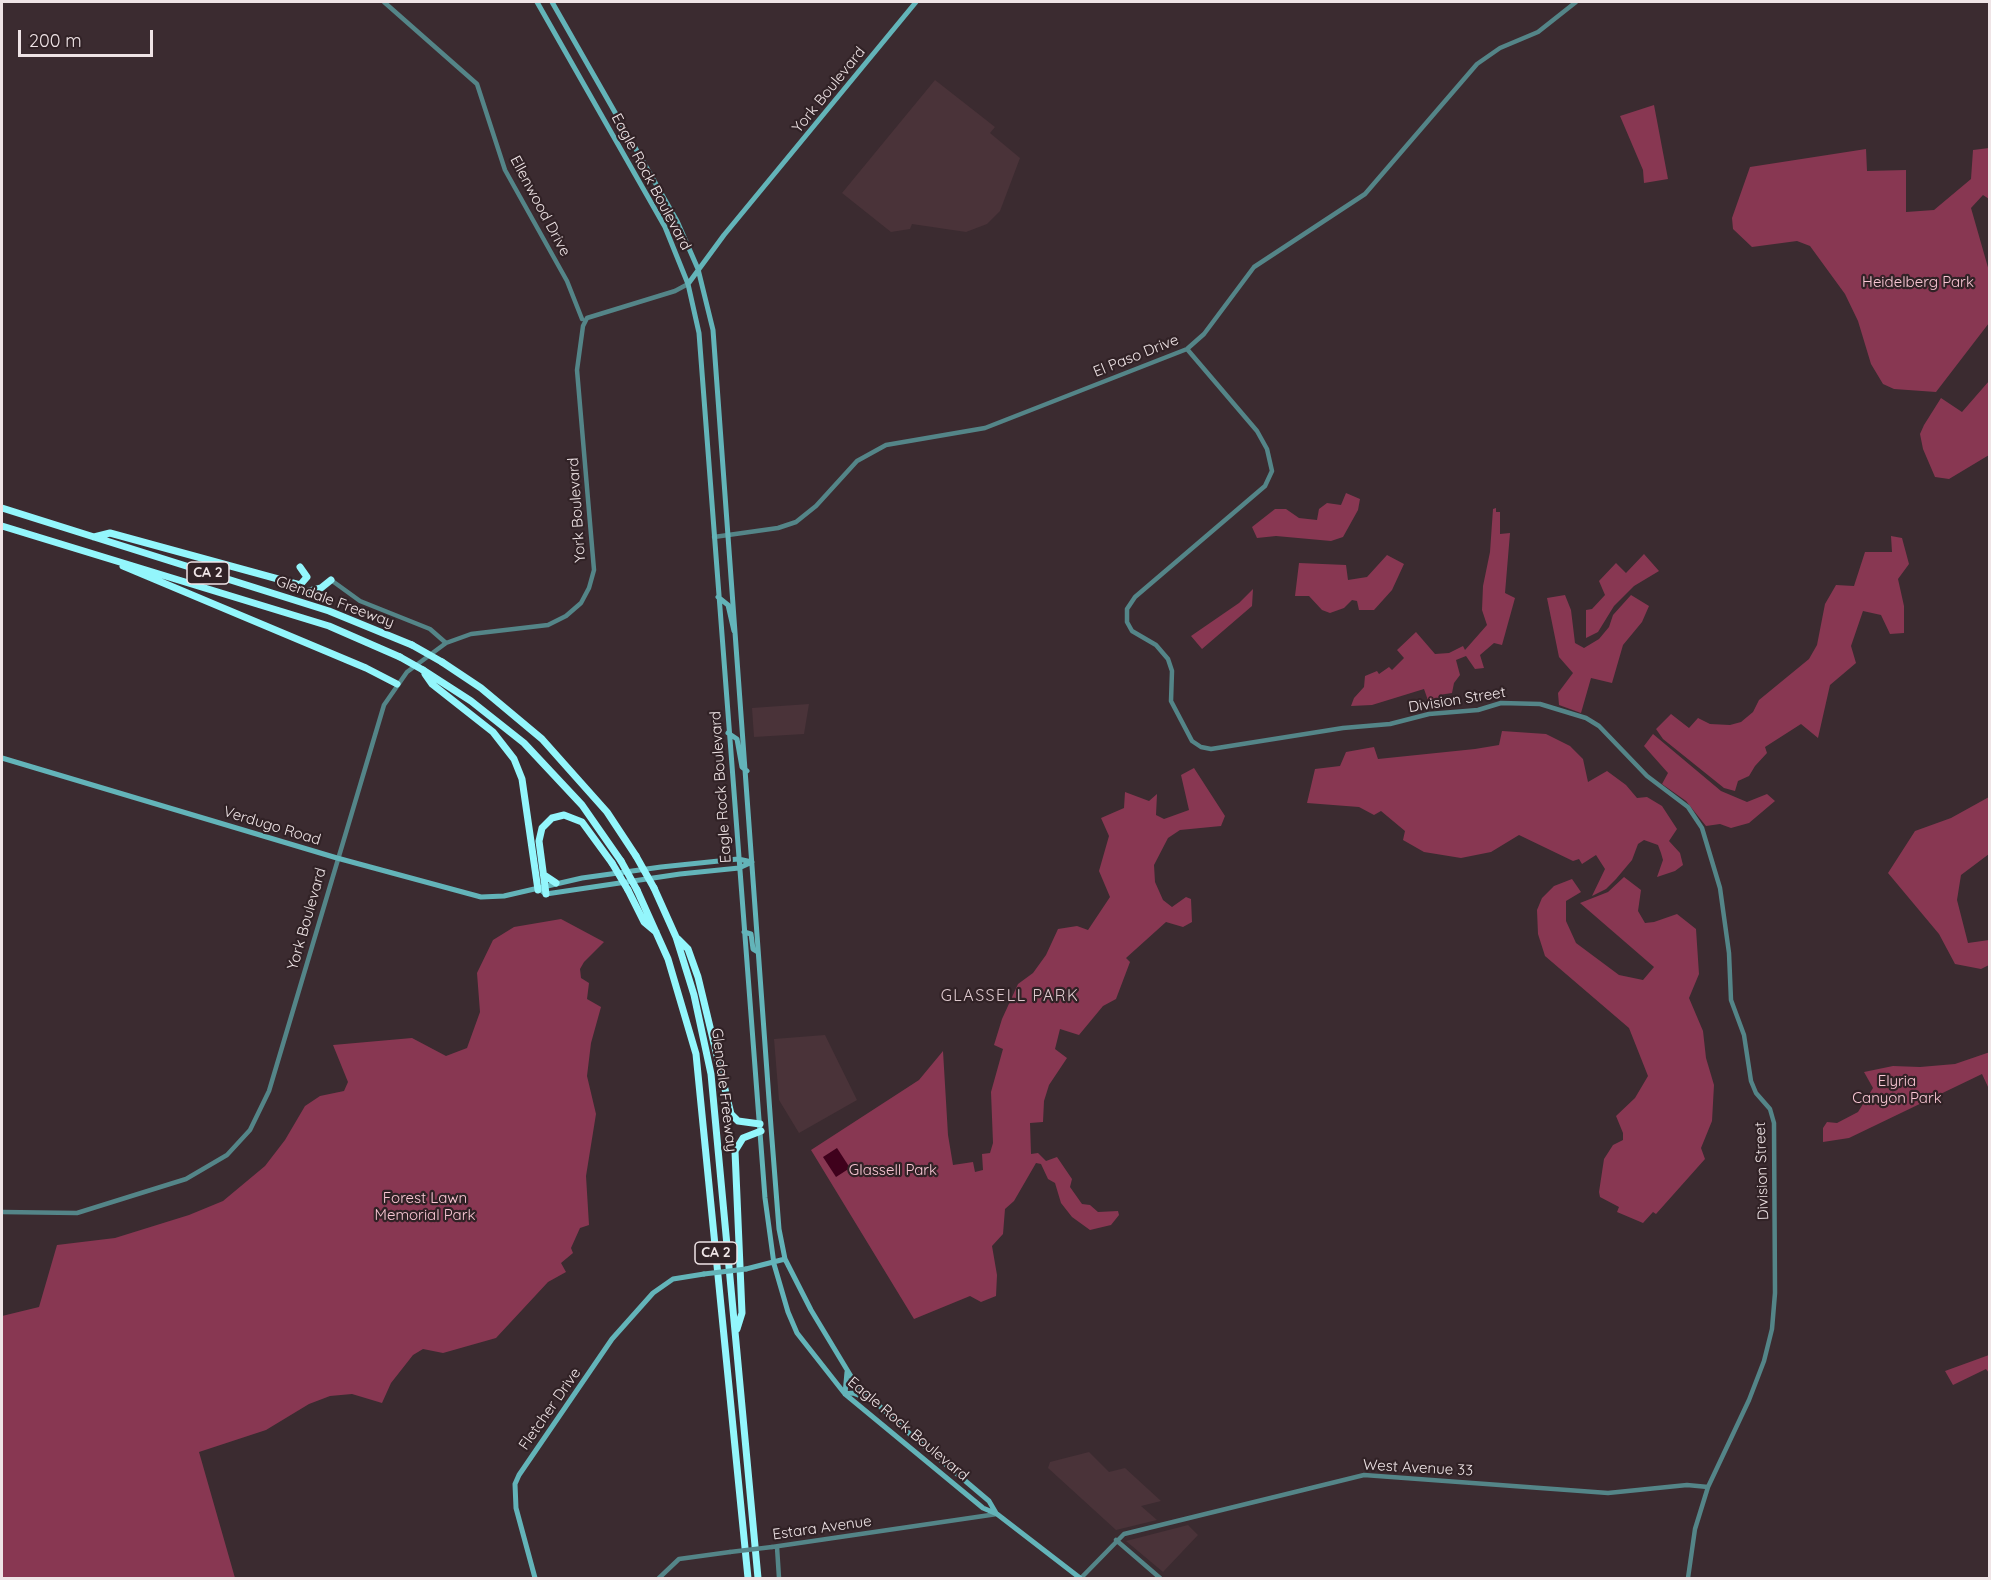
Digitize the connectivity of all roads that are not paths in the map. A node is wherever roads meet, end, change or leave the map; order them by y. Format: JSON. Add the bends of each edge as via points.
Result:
{"nodes":[{"id":1,"x":384,"y":2,"type":"edge"},
{"id":2,"x":537,"y":2,"type":"edge"},
{"id":3,"x":552,"y":2,"type":"edge"},
{"id":4,"x":916,"y":2,"type":"edge"},
{"id":5,"x":1576,"y":2,"type":"edge"},
{"id":6,"x":680,"y":227,"type":"junction"},
{"id":7,"x":668,"y":234,"type":"junction"},
{"id":8,"x":698,"y":269,"type":"junction"},
{"id":9,"x":688,"y":284,"type":"junction"},
{"id":10,"x":582,"y":319,"type":"dead end"},
{"id":11,"x":1187,"y":349,"type":"junction"},
{"id":12,"x":2,"y":508,"type":"edge"},
{"id":13,"x":2,"y":526,"type":"edge"},
{"id":14,"x":730,"y":535,"type":"junction"},
{"id":15,"x":92,"y":537,"type":"junction"},
{"id":16,"x":714,"y":537,"type":"junction"},
{"id":17,"x":110,"y":559,"type":"junction"},
{"id":18,"x":300,"y":567,"type":"dead end"},
{"id":19,"x":331,"y":580,"type":"joint"},
{"id":20,"x":733,"y":580,"type":"junction"},
{"id":21,"x":286,"y":583,"type":"junction"},
{"id":22,"x":718,"y":597,"type":"junction"},
{"id":23,"x":446,"y":643,"type":"junction"},
{"id":24,"x":738,"y":647,"type":"junction"},
{"id":25,"x":425,"y":672,"type":"junction"},
{"id":26,"x":396,"y":684,"type":"junction"},
{"id":27,"x":729,"y":733,"type":"junction"},
{"id":28,"x":2,"y":758,"type":"edge"},
{"id":29,"x":747,"y":771,"type":"junction"},
{"id":30,"x":337,"y":858,"type":"junction"},
{"id":31,"x":738,"y":859,"type":"junction"},
{"id":32,"x":752,"y":862,"type":"junction"},
{"id":33,"x":739,"y":868,"type":"junction"},
{"id":34,"x":544,"y":875,"type":"junction"},
{"id":35,"x":556,"y":883,"type":"junction"},
{"id":36,"x":545,"y":885,"type":"junction"},
{"id":37,"x":538,"y":890,"type":"junction"},
{"id":38,"x":546,"y":894,"type":"junction"},
{"id":39,"x":744,"y":932,"type":"junction"},
{"id":40,"x":657,"y":933,"type":"junction"},
{"id":41,"x":676,"y":938,"type":"junction"},
{"id":42,"x":758,"y":952,"type":"junction"},
{"id":43,"x":760,"y":1127,"type":"junction"},
{"id":44,"x":2,"y":1212,"type":"edge"},
{"id":45,"x":785,"y":1259,"type":"junction"},
{"id":46,"x":774,"y":1264,"type":"junction"},
{"id":47,"x":736,"y":1334,"type":"junction"},
{"id":48,"x":847,"y":1371,"type":"junction"},
{"id":49,"x":845,"y":1394,"type":"junction"},
{"id":50,"x":873,"y":1401,"type":"junction"},
{"id":51,"x":1708,"y":1487,"type":"junction"},
{"id":52,"x":997,"y":1514,"type":"junction"},
{"id":53,"x":1116,"y":1540,"type":"junction"},
{"id":54,"x":774,"y":1547,"type":"junction"},
{"id":55,"x":535,"y":1578,"type":"edge"},
{"id":56,"x":658,"y":1578,"type":"edge"},
{"id":57,"x":748,"y":1578,"type":"edge"},
{"id":58,"x":758,"y":1578,"type":"edge"},
{"id":59,"x":779,"y":1578,"type":"edge"},
{"id":60,"x":1080,"y":1578,"type":"edge"},
{"id":61,"x":1160,"y":1578,"type":"edge"},
{"id":62,"x":1688,"y":1578,"type":"edge"}],
"edges":[{"from":1,"to":10,"type":"street","name":"Ellenwood Drive","via":[[473,79],[505,170],[567,281]]},
{"from":2,"to":7,"type":"main road","name":"Eagle Rock Boulevard"},
{"from":3,"to":6,"type":"main road","name":"Eagle Rock Boulevard"},
{"from":4,"to":8,"type":"main road","name":"York Boulevard"},
{"from":5,"to":11,"type":"street","name":"El Paso Drive","via":[[1538,32],[1484,57],[1371,188],[1254,267],[1204,334]]},
{"from":6,"to":7,"type":"main road"},
{"from":6,"to":8,"type":"main road","name":"Eagle Rock Boulevard"},
{"from":7,"to":9,"type":"main road","name":"Eagle Rock Boulevard"},
{"from":8,"to":9,"type":"main road","name":"York Boulevard"},
{"from":8,"to":14,"type":"main road","name":"Eagle Rock Boulevard","via":[[714,330]]},
{"from":9,"to":16,"type":"main road","name":"Eagle Rock Boulevard","via":[[699,333]]},
{"from":9,"to":23,"type":"street","name":"York Boulevard","via":[[587,318],[583,326],[577,370],[594,570],[587,595],[574,610],[548,625],[471,634]]},
{"from":11,"to":14,"type":"street","name":"El Paso Drive","via":[[985,428],[886,445],[857,461],[811,512],[796,522]]},
{"from":11,"to":51,"type":"street","name":"Division Street","via":[[1257,431],[1272,465],[1265,486],[1135,597],[1127,609],[1132,631],[1156,645],[1168,659],[1172,671],[1171,701],[1192,741],[1211,749],[1501,704],[1549,705],[1599,726],[1647,776],[1688,807],[1702,828],[1720,888],[1729,953],[1729,989],[1747,1047],[1750,1081],[1773,1115],[1776,1172],[1775,1293],[1768,1346],[1754,1390]]},
{"from":12,"to":15,"type":"highway","name":"Glendale Freeway","number":"CA 2"},
{"from":13,"to":17,"type":"highway","name":"Glendale Freeway","number":"CA 2"},
{"from":14,"to":16,"type":"street","name":"El Paso Drive"},
{"from":14,"to":20,"type":"main road","name":"Eagle Rock Boulevard"},
{"from":15,"to":21,"type":"highway","via":[[110,533]]},
{"from":15,"to":41,"type":"highway","name":"Glendale Freeway","number":"CA 2","bridge":true,"via":[[329,611],[412,645],[481,688],[542,739],[607,812],[654,888]]},
{"from":16,"to":22,"type":"main road","name":"Eagle Rock Boulevard"},
{"from":17,"to":25,"type":"highway","name":"Glendale Freeway","number":"CA 2","bridge":true,"via":[[329,626]]},
{"from":17,"to":26,"type":"highway"},
{"from":18,"to":21,"type":"highway","via":[[306,573],[304,583]]},
{"from":19,"to":21,"type":"highway","via":[[306,592]]},
{"from":19,"to":23,"type":"street","via":[[360,601],[430,628]]},
{"from":20,"to":22,"type":"main road","via":[[729,592]]},
{"from":20,"to":24,"type":"main road","name":"Eagle Rock Boulevard"},
{"from":22,"to":24,"type":"main road","via":[[728,605]]},
{"from":22,"to":27,"type":"main road","name":"Eagle Rock Boulevard"},
{"from":23,"to":26,"type":"street","name":"York Boulevard"},
{"from":24,"to":29,"type":"main road","name":"Eagle Rock Boulevard"},
{"from":25,"to":37,"type":"highway","via":[[432,684],[494,732],[514,759],[522,779]]},
{"from":25,"to":40,"type":"highway","name":"Glendale Freeway","number":"CA 2","bridge":true,"via":[[471,701],[524,743],[582,805],[621,861]]},
{"from":26,"to":30,"type":"street","name":"York Boulevard","via":[[380,716]]},
{"from":27,"to":29,"type":"main road","via":[[736,739],[741,764]]},
{"from":27,"to":31,"type":"main road","name":"Eagle Rock Boulevard"},
{"from":28,"to":30,"type":"main road","name":"Verdugo Road"},
{"from":29,"to":32,"type":"main road","name":"Eagle Rock Boulevard"},
{"from":30,"to":37,"type":"main road","name":"Verdugo Road","via":[[481,897]]},
{"from":30,"to":44,"type":"street","name":"York Boulevard","via":[[269,1091],[250,1130],[226,1155],[186,1179],[93,1209],[63,1213]]},
{"from":31,"to":32,"type":"main road","name":"Verdugo Road"},
{"from":31,"to":33,"type":"main road","name":"Eagle Rock Boulevard"},
{"from":31,"to":35,"type":"main road","name":"Verdugo Road"},
{"from":32,"to":33,"type":"main road"},
{"from":32,"to":42,"type":"main road","name":"Eagle Rock Boulevard"},
{"from":33,"to":38,"type":"main road"},
{"from":33,"to":39,"type":"main road","name":"Eagle Rock Boulevard"},
{"from":34,"to":35,"type":"highway"},
{"from":34,"to":36,"type":"highway"},
{"from":34,"to":40,"type":"highway","bridge":true,"via":[[539,835],[546,822],[557,816],[582,822],[612,863],[644,922]]},
{"from":35,"to":36,"type":"main road","name":"Verdugo Road"},
{"from":36,"to":37,"type":"main road","name":"Verdugo Road"},
{"from":36,"to":38,"type":"highway"},
{"from":37,"to":38,"type":"main road"},
{"from":39,"to":42,"type":"main road","via":[[751,934],[753,949]]},
{"from":39,"to":43,"type":"main road","name":"Eagle Rock Boulevard"},
{"from":40,"to":57,"type":"highway","name":"Glendale Freeway","number":"CA 2","via":[[696,1054]]},
{"from":41,"to":43,"type":"highway","via":[[688,949],[698,977],[731,1114],[738,1121]]},
{"from":41,"to":47,"type":"highway","name":"Glendale Freeway","number":"CA 2","via":[[699,1013],[711,1074]]},
{"from":42,"to":45,"type":"main road","name":"Eagle Rock Boulevard","via":[[778,1217]]},
{"from":43,"to":46,"type":"main road","name":"Eagle Rock Boulevard"},
{"from":43,"to":47,"type":"highway","via":[[743,1138],[735,1151],[742,1313]]},
{"from":45,"to":46,"type":"main road"},
{"from":45,"to":48,"type":"main road","name":"Eagle Rock Boulevard"},
{"from":46,"to":49,"type":"main road","name":"Eagle Rock Boulevard","via":[[797,1333]]},
{"from":46,"to":55,"type":"main road","name":"Fletcher Drive","bridge":true,"via":[[673,1278],[653,1293],[612,1339],[515,1484],[516,1508]]},
{"from":47,"to":58,"type":"highway","name":"Glendale Freeway","number":"CA 2"},
{"from":48,"to":49,"type":"main road"},
{"from":48,"to":50,"type":"main road","name":"Eagle Rock Boulevard"},
{"from":49,"to":50,"type":"main road"},
{"from":49,"to":52,"type":"main road","name":"Eagle Rock Boulevard","via":[[983,1508]]},
{"from":50,"to":52,"type":"main road","name":"Eagle Rock Boulevard","via":[[988,1501]]},
{"from":51,"to":53,"type":"street","name":"West Avenue 33","via":[[1687,1485],[1608,1493],[1364,1475],[1124,1534]]},
{"from":51,"to":62,"type":"street","name":"Division Street","via":[[1695,1528]]},
{"from":52,"to":54,"type":"street","name":"Estara Avenue"},
{"from":52,"to":60,"type":"main road","name":"Eagle Rock Boulevard"},
{"from":53,"to":60,"type":"street","name":"West Avenue 33"},
{"from":53,"to":61,"type":"street"},
{"from":54,"to":56,"type":"street","name":"Estara Avenue","bridge":true,"via":[[679,1559]]},
{"from":54,"to":59,"type":"street"}]}
